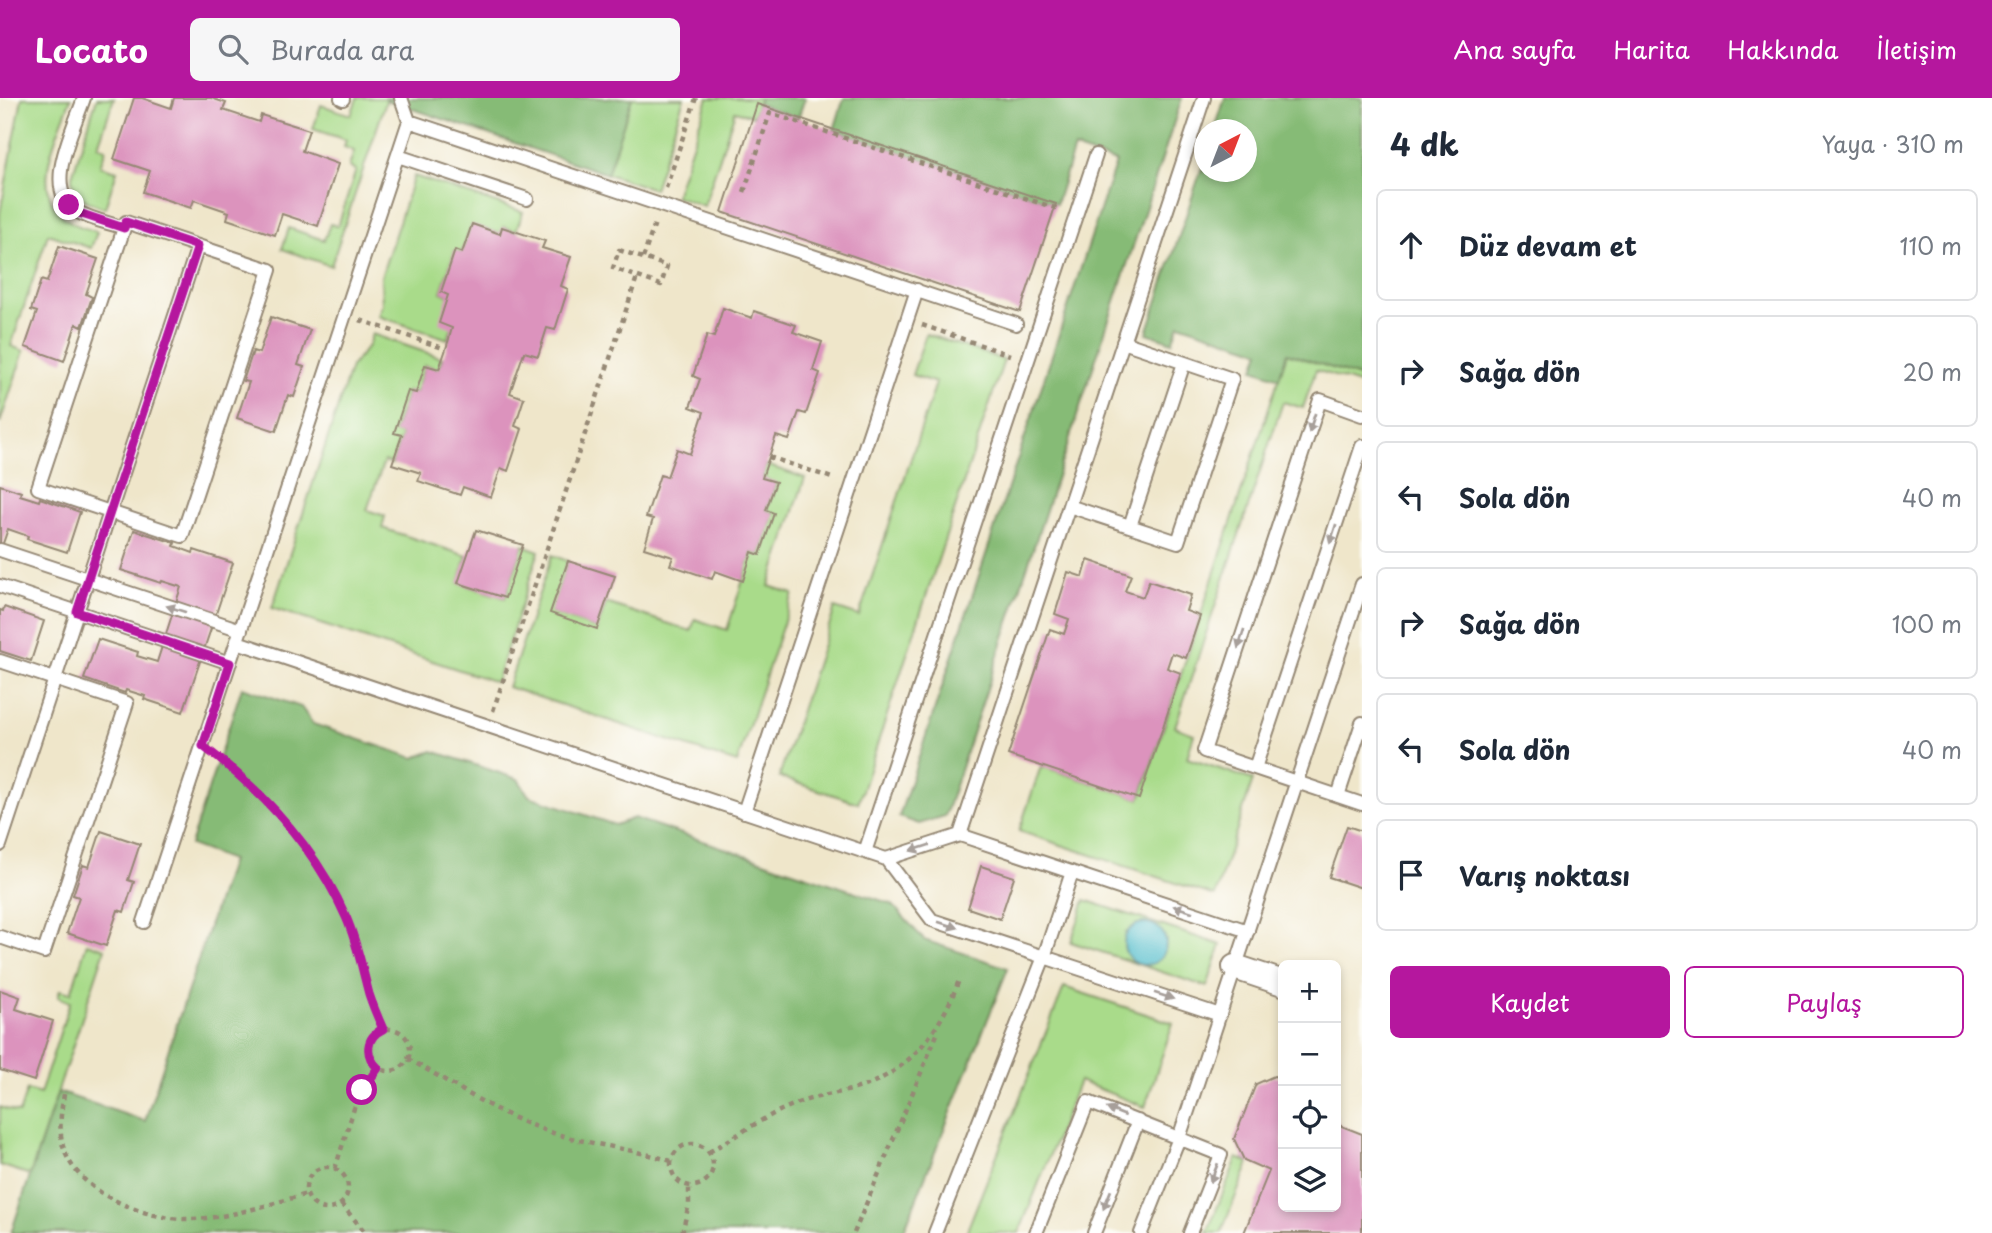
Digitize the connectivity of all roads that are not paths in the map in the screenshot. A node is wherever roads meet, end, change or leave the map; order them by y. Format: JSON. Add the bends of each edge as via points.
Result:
{"nodes":[{"id":1,"x":84,"y":98,"type":"edge"},
{"id":2,"x":401,"y":98,"type":"edge"},
{"id":3,"x":1204,"y":98,"type":"edge"},
{"id":4,"x":409,"y":121,"type":"junction"},
{"id":5,"x":1096,"y":155,"type":"dead end"},
{"id":6,"x":398,"y":156,"type":"junction"},
{"id":7,"x":527,"y":199,"type":"dead end"},
{"id":8,"x":124,"y":228,"type":"junction"},
{"id":9,"x":198,"y":246,"type":"junction"},
{"id":10,"x":917,"y":290,"type":"junction"},
{"id":11,"x":1016,"y":324,"type":"dead end"},
{"id":12,"x":1123,"y":342,"type":"junction"},
{"id":13,"x":1184,"y":363,"type":"junction"},
{"id":14,"x":1362,"y":415,"type":"edge"},
{"id":15,"x":1362,"y":446,"type":"edge"},
{"id":16,"x":1069,"y":506,"type":"junction"},
{"id":17,"x":110,"y":512,"type":"junction"},
{"id":18,"x":1130,"y":526,"type":"junction"},
{"id":19,"x":0,"y":550,"type":"edge"},
{"id":20,"x":88,"y":579,"type":"junction"},
{"id":21,"x":1362,"y":584,"type":"edge"},
{"id":22,"x":0,"y":586,"type":"edge"},
{"id":23,"x":77,"y":612,"type":"junction"},
{"id":24,"x":239,"y":636,"type":"junction"},
{"id":25,"x":0,"y":661,"type":"edge"},
{"id":26,"x":230,"y":663,"type":"junction"},
{"id":27,"x":55,"y":679,"type":"junction"},
{"id":28,"x":1362,"y":723,"type":"edge"},
{"id":29,"x":1255,"y":768,"type":"junction"},
{"id":30,"x":1296,"y":782,"type":"junction"},
{"id":31,"x":1338,"y":796,"type":"junction"},
{"id":32,"x":1362,"y":804,"type":"edge"},
{"id":33,"x":744,"y":812,"type":"junction"},
{"id":34,"x":960,"y":835,"type":"junction"},
{"id":35,"x":0,"y":845,"type":"edge"},
{"id":36,"x":865,"y":852,"type":"junction"},
{"id":37,"x":886,"y":859,"type":"junction"},
{"id":38,"x":1072,"y":872,"type":"junction"},
{"id":39,"x":144,"y":922,"type":"dead end"},
{"id":40,"x":1248,"y":931,"type":"junction"},
{"id":41,"x":0,"y":937,"type":"edge"},
{"id":42,"x":1044,"y":957,"type":"junction"},
{"id":43,"x":1236,"y":967,"type":"junction"},
{"id":44,"x":1278,"y":981,"type":"edge"},
{"id":45,"x":1220,"y":1015,"type":"junction"},
{"id":46,"x":1139,"y":1121,"type":"junction"},
{"id":47,"x":1179,"y":1138,"type":"junction"},
{"id":48,"x":935,"y":1233,"type":"edge"},
{"id":49,"x":1036,"y":1233,"type":"edge"},
{"id":50,"x":1094,"y":1233,"type":"edge"},
{"id":51,"x":1141,"y":1233,"type":"edge"},
{"id":52,"x":1190,"y":1233,"type":"edge"}],
"edges":[{"from":1,"to":8,"type":"lane","via":[[59,174],[62,196],[79,213]]},
{"from":2,"to":4,"type":"lane"},
{"from":3,"to":12,"type":"lane"},
{"from":4,"to":6,"type":"lane"},
{"from":4,"to":10,"type":"lane"},
{"from":5,"to":36,"type":"lane"},
{"from":6,"to":7,"type":"lane"},
{"from":6,"to":24,"type":"lane"},
{"from":8,"to":9,"type":"lane","via":[[126,222]]},
{"from":8,"to":17,"type":"lane","via":[[38,488]]},
{"from":9,"to":17,"type":"lane"},
{"from":9,"to":17,"type":"lane","via":[[270,270],[213,443],[182,536]]},
{"from":10,"to":11,"type":"lane"},
{"from":10,"to":33,"type":"lane"},
{"from":12,"to":13,"type":"lane"},
{"from":12,"to":16,"type":"lane"},
{"from":13,"to":18,"type":"lane"},
{"from":13,"to":18,"type":"lane","via":[[1232,379],[1224,404],[1178,542]]},
{"from":14,"to":29,"type":"lane","one_way":true,"via":[[1320,400],[1204,751]]},
{"from":15,"to":29,"type":"lane","one_way":true},
{"from":16,"to":18,"type":"lane"},
{"from":16,"to":34,"type":"lane"},
{"from":17,"to":20,"type":"lane"},
{"from":19,"to":20,"type":"lane"},
{"from":20,"to":23,"type":"lane"},
{"from":24,"to":20,"type":"lane","one_way":true},
{"from":21,"to":30,"type":"lane"},
{"from":22,"to":23,"type":"lane"},
{"from":23,"to":26,"type":"lane"},
{"from":23,"to":27,"type":"lane"},
{"from":24,"to":26,"type":"lane"},
{"from":24,"to":33,"type":"lane"},
{"from":25,"to":27,"type":"lane"},
{"from":26,"to":39,"type":"lane"},
{"from":27,"to":35,"type":"lane"},
{"from":27,"to":41,"type":"lane","via":[[127,703],[44,952]]},
{"from":28,"to":31,"type":"lane"},
{"from":29,"to":30,"type":"lane"},
{"from":30,"to":31,"type":"lane"},
{"from":30,"to":40,"type":"lane"},
{"from":31,"to":32,"type":"lane"},
{"from":33,"to":36,"type":"lane"},
{"from":34,"to":37,"type":"lane","one_way":true},
{"from":34,"to":38,"type":"lane"},
{"from":36,"to":37,"type":"lane"},
{"from":37,"to":42,"type":"lane","one_way":true,"via":[[932,920]]},
{"from":40,"to":38,"type":"lane","one_way":true},
{"from":38,"to":42,"type":"lane"},
{"from":40,"to":43,"type":"lane"},
{"from":42,"to":45,"type":"lane","one_way":true},
{"from":42,"to":48,"type":"lane"},
{"from":43,"to":44,"type":"street"},
{"from":43,"to":45,"type":"lane"},
{"from":45,"to":47,"type":"lane"},
{"from":46,"to":47,"type":"lane"},
{"from":46,"to":49,"type":"lane","one_way":true,"via":[[1088,1102]]},
{"from":46,"to":50,"type":"lane","one_way":true},
{"from":47,"to":51,"type":"lane"},
{"from":47,"to":52,"type":"lane","one_way":true,"via":[[1221,1155]]}]}
